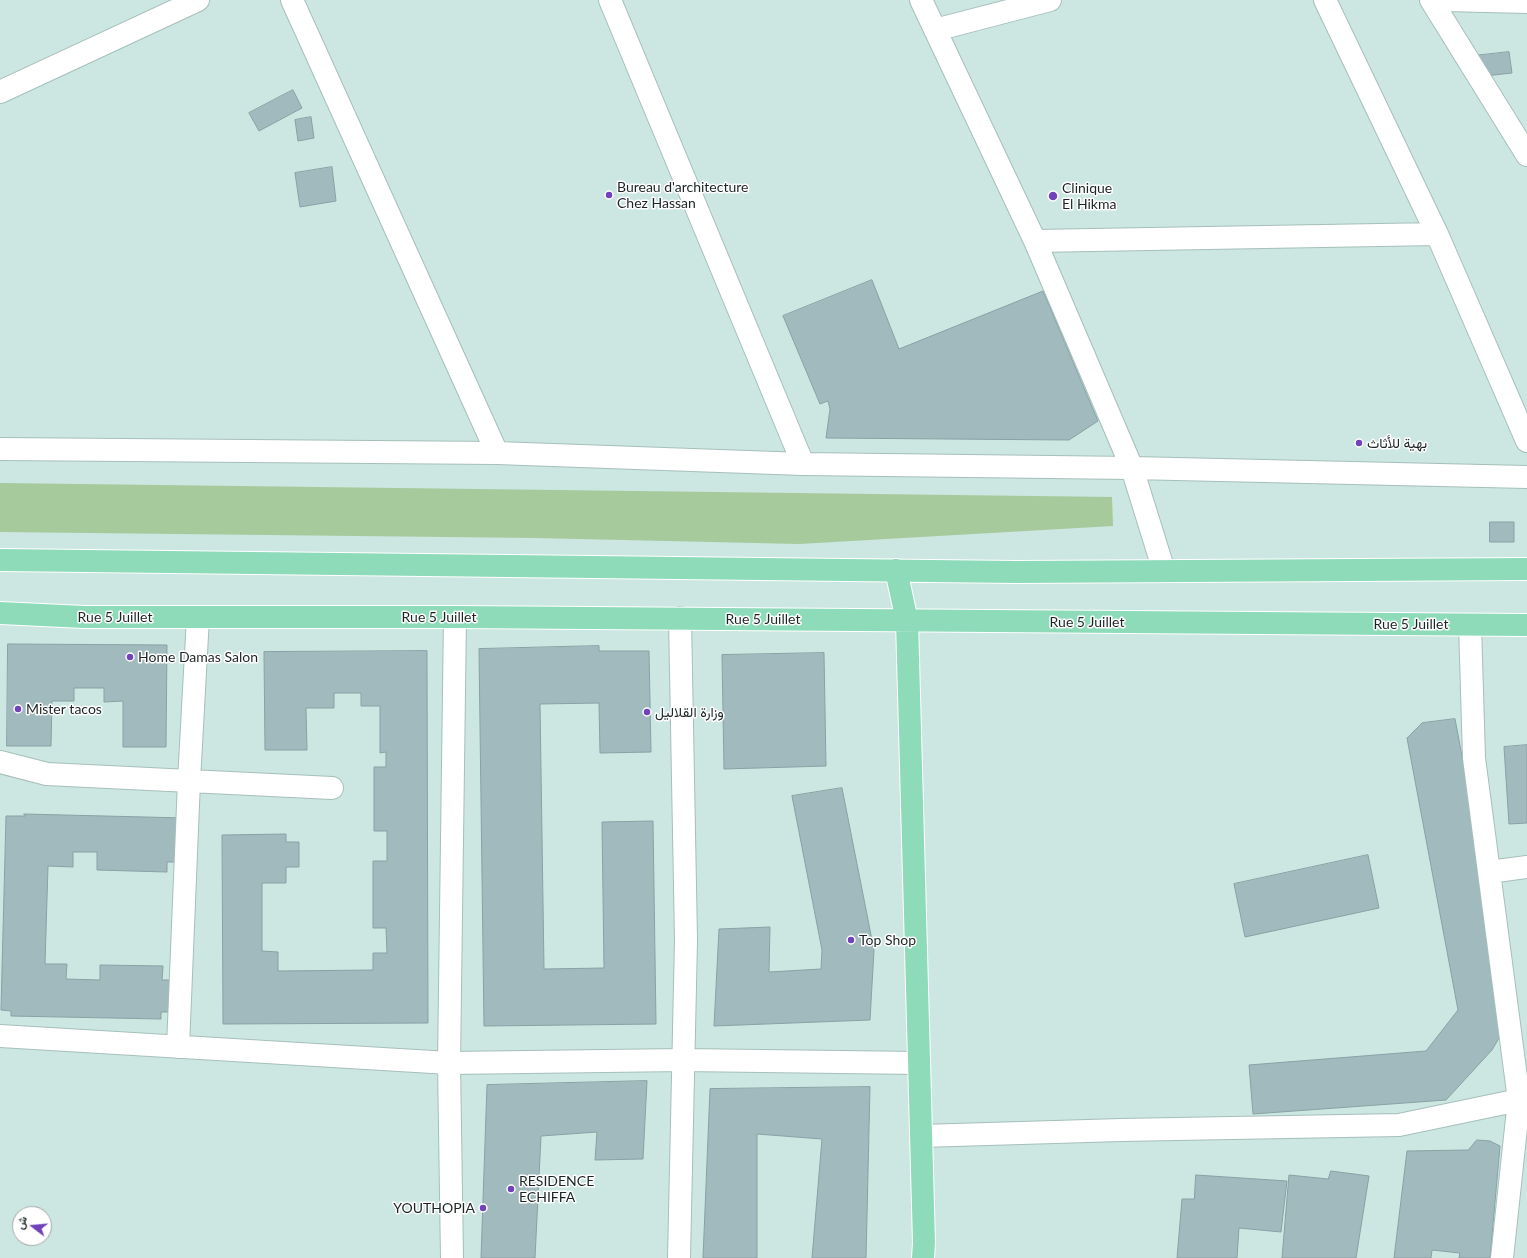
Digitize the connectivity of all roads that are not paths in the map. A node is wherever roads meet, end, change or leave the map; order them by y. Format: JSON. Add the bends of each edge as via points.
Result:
{"nodes":[{"id":1,"x":198,"y":0,"type":"edge"},
{"id":2,"x":292,"y":0,"type":"edge"},
{"id":3,"x":610,"y":0,"type":"edge"},
{"id":4,"x":921,"y":0,"type":"edge"},
{"id":5,"x":1050,"y":0,"type":"edge"},
{"id":6,"x":1325,"y":0,"type":"edge"},
{"id":7,"x":1431,"y":0,"type":"edge"},
{"id":8,"x":1444,"y":0,"type":"edge"},
{"id":9,"x":1527,"y":2,"type":"edge"},
{"id":10,"x":935,"y":30,"type":"junction"},
{"id":11,"x":0,"y":92,"type":"edge"},
{"id":12,"x":1527,"y":154,"type":"edge"},
{"id":13,"x":1437,"y":234,"type":"junction"},
{"id":14,"x":1035,"y":241,"type":"junction"},
{"id":15,"x":1527,"y":441,"type":"edge"},
{"id":16,"x":0,"y":449,"type":"edge"},
{"id":17,"x":497,"y":453,"type":"junction"},
{"id":18,"x":803,"y":464,"type":"junction"},
{"id":19,"x":1132,"y":468,"type":"junction"},
{"id":20,"x":1527,"y":476,"type":"edge"},
{"id":21,"x":0,"y":560,"type":"edge"},
{"id":22,"x":1527,"y":569,"type":"edge"},
{"id":23,"x":896,"y":570,"type":"junction"},
{"id":24,"x":1164,"y":571,"type":"junction"},
{"id":25,"x":0,"y":613,"type":"edge"},
{"id":26,"x":456,"y":616,"type":"junction"},
{"id":27,"x":198,"y":617,"type":"junction"},
{"id":28,"x":680,"y":618,"type":"junction"},
{"id":29,"x":907,"y":621,"type":"junction"},
{"id":30,"x":1470,"y":625,"type":"junction"},
{"id":31,"x":1527,"y":625,"type":"edge"},
{"id":32,"x":0,"y":762,"type":"edge"},
{"id":33,"x":189,"y":781,"type":"junction"},
{"id":34,"x":332,"y":788,"type":"dead end"},
{"id":35,"x":1527,"y":867,"type":"edge"},
{"id":36,"x":1489,"y":872,"type":"junction"},
{"id":37,"x":0,"y":1036,"type":"edge"},
{"id":38,"x":178,"y":1047,"type":"junction"},
{"id":39,"x":683,"y":1060,"type":"junction"},
{"id":40,"x":449,"y":1063,"type":"junction"},
{"id":41,"x":919,"y":1063,"type":"junction"},
{"id":42,"x":1523,"y":1100,"type":"edge"},
{"id":43,"x":921,"y":1136,"type":"junction"},
{"id":44,"x":452,"y":1258,"type":"edge"},
{"id":45,"x":679,"y":1258,"type":"edge"},
{"id":46,"x":923,"y":1258,"type":"edge"},
{"id":47,"x":1502,"y":1258,"type":"edge"}],
"edges":[{"from":1,"to":11,"type":"street"},
{"from":2,"to":17,"type":"street"},
{"from":3,"to":18,"type":"street"},
{"from":4,"to":10,"type":"street"},
{"from":5,"to":10,"type":"street"},
{"from":6,"to":13,"type":"street"},
{"from":7,"to":12,"type":"street"},
{"from":8,"to":9,"type":"street"},
{"from":10,"to":14,"type":"street"},
{"from":13,"to":14,"type":"street"},
{"from":13,"to":15,"type":"street"},
{"from":14,"to":19,"type":"street"},
{"from":16,"to":17,"type":"street"},
{"from":17,"to":18,"type":"street"},
{"from":18,"to":19,"type":"street"},
{"from":19,"to":20,"type":"street"},
{"from":19,"to":24,"type":"street"},
{"from":21,"to":23,"type":"main road"},
{"from":22,"to":24,"type":"main road"},
{"from":23,"to":24,"type":"main road"},
{"from":23,"to":29,"type":"main road"},
{"from":25,"to":27,"type":"main road","name":"Rue 5 Juillet","via":[[84,617]]},
{"from":26,"to":27,"type":"main road","name":"Rue 5 Juillet"},
{"from":26,"to":28,"type":"main road","name":"Rue 5 Juillet"},
{"from":26,"to":40,"type":"street"},
{"from":27,"to":33,"type":"street"},
{"from":28,"to":29,"type":"main road","name":"Rue 5 Juillet"},
{"from":28,"to":39,"type":"street","via":[[686,940]]},
{"from":29,"to":30,"type":"main road","name":"Rue 5 Juillet"},
{"from":29,"to":41,"type":"main road"},
{"from":30,"to":31,"type":"main road","name":"Rue 5 Juillet"},
{"from":30,"to":36,"type":"street","via":[[1474,758]]},
{"from":32,"to":33,"type":"street","via":[[47,774]]},
{"from":33,"to":34,"type":"street"},
{"from":33,"to":38,"type":"street"},
{"from":35,"to":36,"type":"street"},
{"from":36,"to":42,"type":"street"},
{"from":37,"to":38,"type":"street"},
{"from":38,"to":40,"type":"street"},
{"from":39,"to":40,"type":"street"},
{"from":39,"to":41,"type":"street"},
{"from":39,"to":45,"type":"street"},
{"from":40,"to":44,"type":"street"},
{"from":41,"to":43,"type":"main road"},
{"from":42,"to":43,"type":"street","via":[[1399,1125]]},
{"from":42,"to":47,"type":"street"},
{"from":43,"to":46,"type":"main road"}]}
